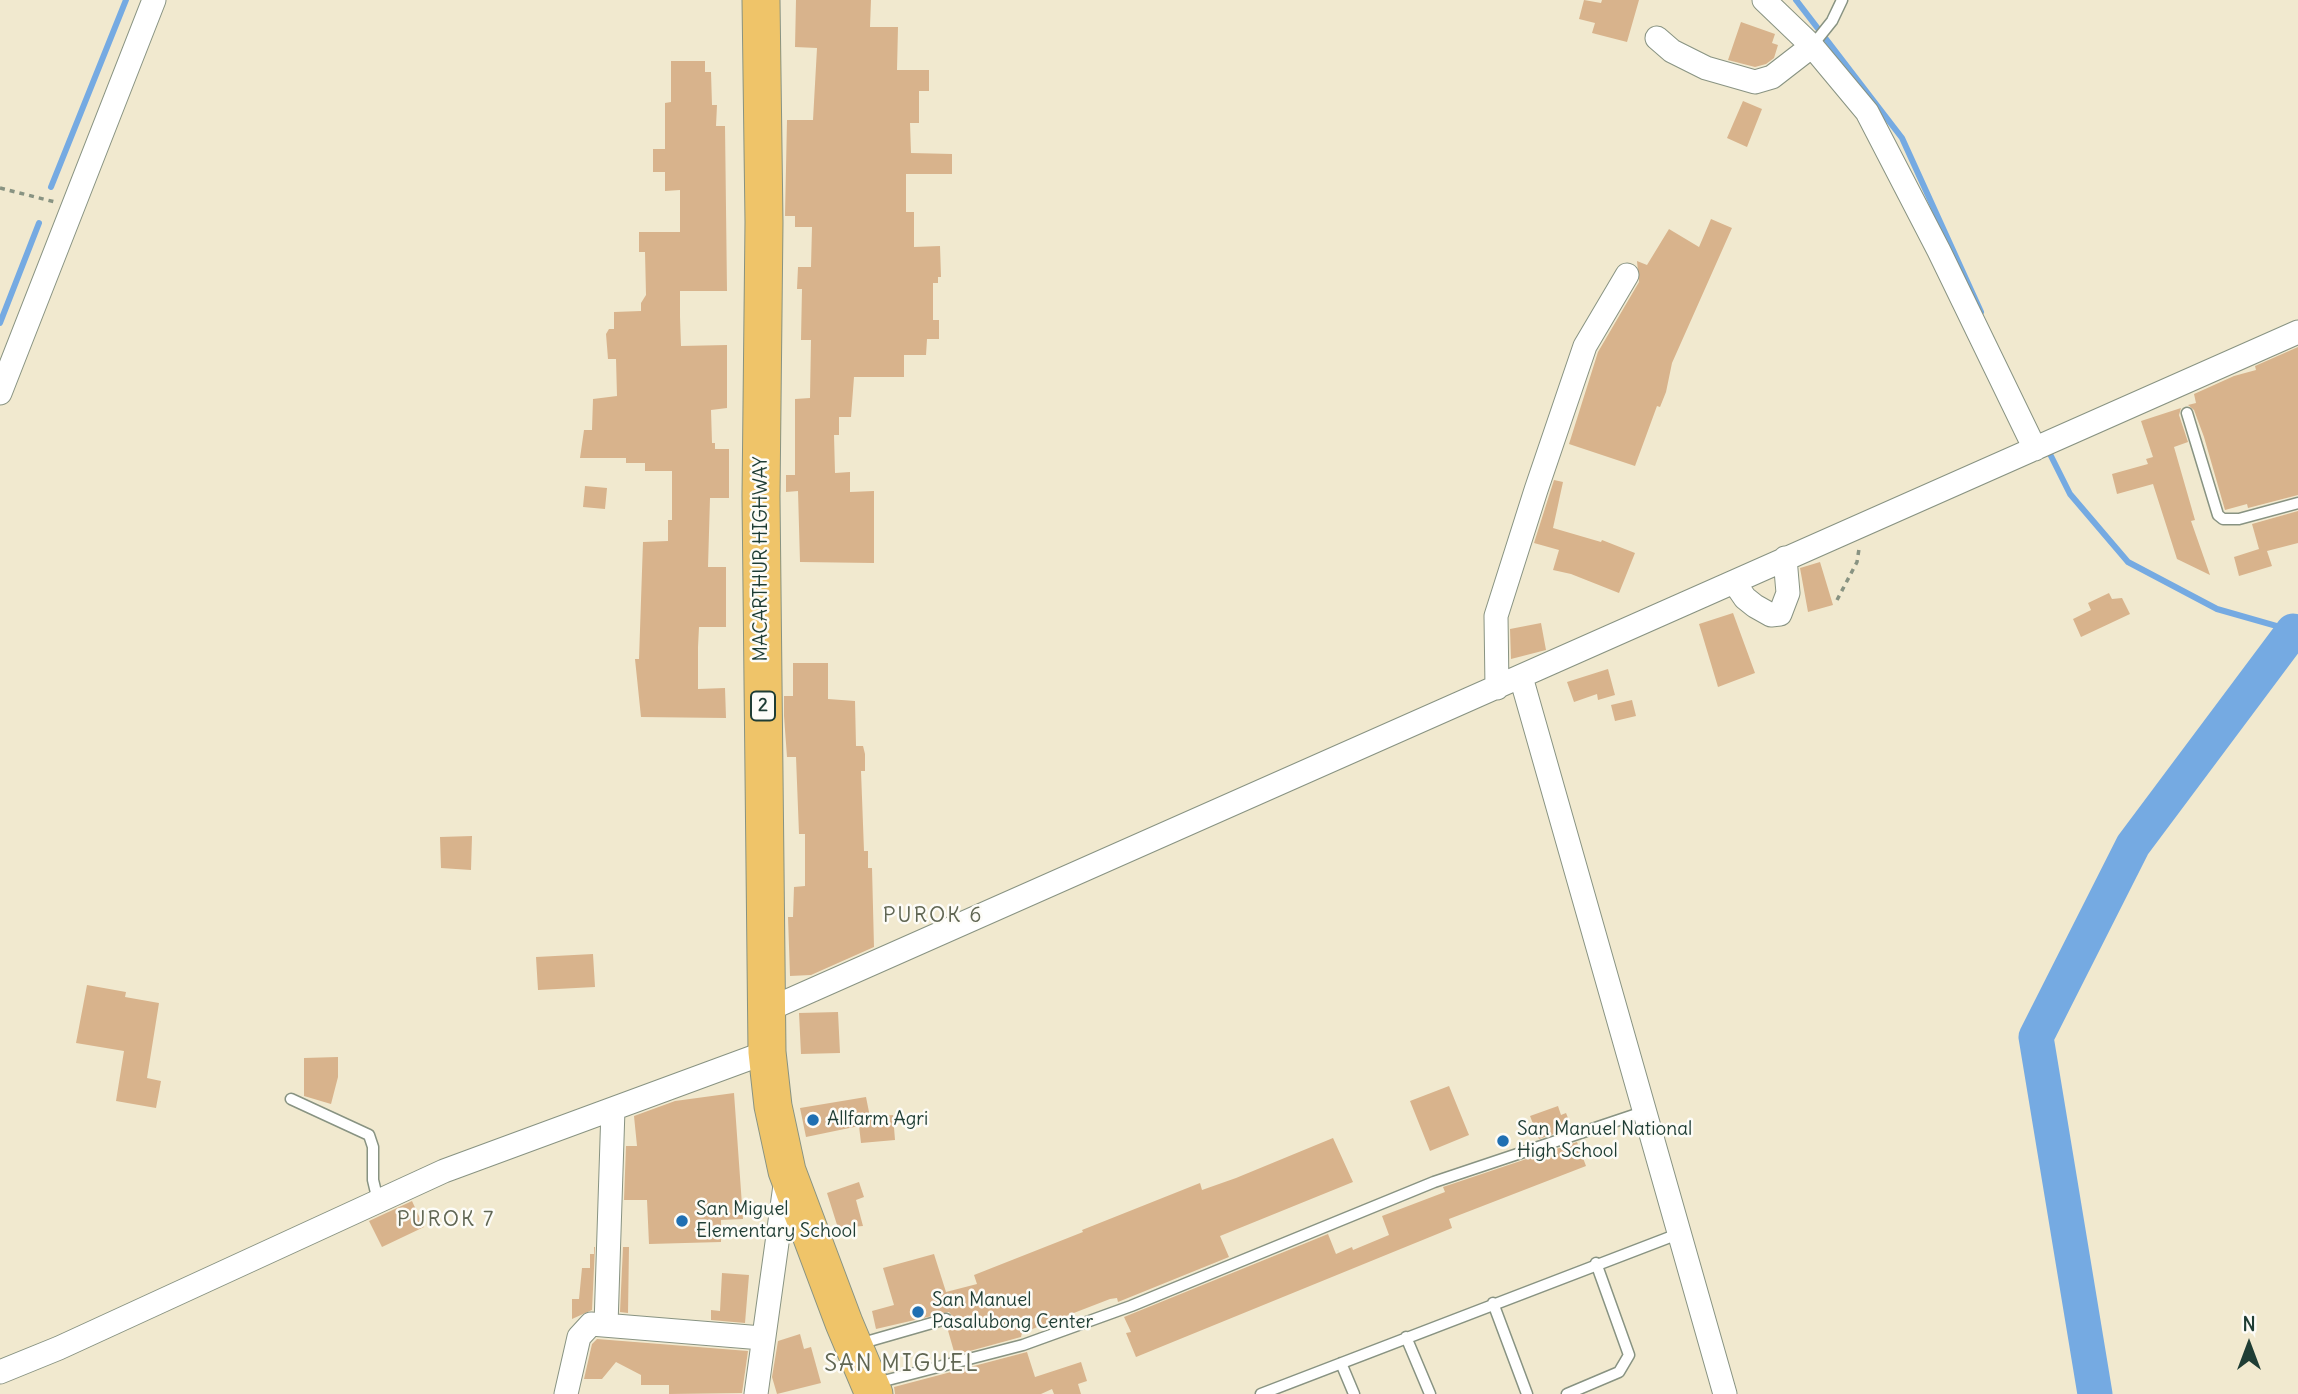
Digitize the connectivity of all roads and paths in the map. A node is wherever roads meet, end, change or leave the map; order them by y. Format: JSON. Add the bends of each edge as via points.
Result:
{"nodes":[{"id":1,"x":154,"y":0,"type":"edge"},
{"id":2,"x":761,"y":0,"type":"edge"},
{"id":3,"x":1763,"y":0,"type":"edge"},
{"id":4,"x":1842,"y":0,"type":"edge"},
{"id":5,"x":1657,"y":38,"type":"dead end"},
{"id":6,"x":1816,"y":41,"type":"junction"},
{"id":7,"x":0,"y":188,"type":"edge"},
{"id":8,"x":74,"y":207,"type":"junction"},
{"id":9,"x":1627,"y":275,"type":"dead end"},
{"id":10,"x":2298,"y":332,"type":"edge"},
{"id":11,"x":0,"y":393,"type":"edge"},
{"id":12,"x":2187,"y":413,"type":"dead end"},
{"id":13,"x":2046,"y":444,"type":"junction"},
{"id":14,"x":2298,"y":503,"type":"edge"},
{"id":15,"x":1856,"y":530,"type":"junction"},
{"id":16,"x":1785,"y":558,"type":"junction"},
{"id":17,"x":1734,"y":582,"type":"junction"},
{"id":18,"x":1837,"y":600,"type":"dead end"},
{"id":19,"x":1521,"y":677,"type":"junction"},
{"id":20,"x":1497,"y":688,"type":"junction"},
{"id":21,"x":765,"y":1012,"type":"junction"},
{"id":22,"x":766,"y":1052,"type":"junction"},
{"id":23,"x":291,"y":1099,"type":"dead end"},
{"id":24,"x":613,"y":1109,"type":"junction"},
{"id":25,"x":1643,"y":1112,"type":"junction"},
{"id":26,"x":788,"y":1171,"type":"junction"},
{"id":27,"x":378,"y":1201,"type":"junction"},
{"id":28,"x":1678,"y":1234,"type":"junction"},
{"id":29,"x":1596,"y":1263,"type":"junction"},
{"id":30,"x":1493,"y":1303,"type":"junction"},
{"id":31,"x":946,"y":1319,"type":"dead end"},
{"id":32,"x":606,"y":1325,"type":"junction"},
{"id":33,"x":762,"y":1338,"type":"junction"},
{"id":34,"x":1406,"y":1338,"type":"junction"},
{"id":35,"x":853,"y":1346,"type":"junction"},
{"id":36,"x":1341,"y":1363,"type":"junction"},
{"id":37,"x":0,"y":1372,"type":"edge"},
{"id":38,"x":872,"y":1389,"type":"edge"},
{"id":39,"x":1273,"y":1392,"type":"edge"},
{"id":40,"x":566,"y":1394,"type":"edge"},
{"id":41,"x":756,"y":1394,"type":"edge"},
{"id":42,"x":1261,"y":1394,"type":"edge"},
{"id":43,"x":1354,"y":1394,"type":"edge"},
{"id":44,"x":1430,"y":1394,"type":"edge"},
{"id":45,"x":1527,"y":1394,"type":"edge"},
{"id":46,"x":1567,"y":1394,"type":"edge"},
{"id":47,"x":1724,"y":1394,"type":"edge"}],
"edges":[{"from":1,"to":8,"type":"street"},
{"from":2,"to":21,"type":"highway","name":"MACARTHUR HIGHWAY","number":"2"},
{"from":3,"to":6,"type":"street"},
{"from":4,"to":6,"type":"lane"},
{"from":5,"to":6,"type":"street","via":[[1706,68],[1755,82],[1772,77]]},
{"from":6,"to":13,"type":"street","via":[[1867,112]]},
{"from":7,"to":8,"type":"path"},
{"from":8,"to":11,"type":"street"},
{"from":9,"to":20,"type":"street","via":[[1585,346],[1496,616]]},
{"from":10,"to":13,"type":"street"},
{"from":12,"to":14,"type":"lane","via":[[2218,515],[2239,519]]},
{"from":13,"to":15,"type":"street"},
{"from":15,"to":16,"type":"street"},
{"from":15,"to":18,"type":"path","via":[[1857,562]]},
{"from":16,"to":17,"type":"street"},
{"from":16,"to":17,"type":"street","via":[[1788,593],[1780,614],[1771,615],[1755,606]]},
{"from":17,"to":19,"type":"street"},
{"from":19,"to":20,"type":"street"},
{"from":19,"to":25,"type":"street"},
{"from":20,"to":21,"type":"street"},
{"from":21,"to":22,"type":"highway","name":"MACARTHUR HIGHWAY","number":"2"},
{"from":22,"to":24,"type":"street"},
{"from":22,"to":26,"type":"highway","name":"MACARTHUR HIGHWAY","number":"2"},
{"from":23,"to":27,"type":"lane","via":[[369,1135]]},
{"from":24,"to":27,"type":"street","via":[[444,1171]]},
{"from":24,"to":32,"type":"street"},
{"from":25,"to":28,"type":"street"},
{"from":25,"to":38,"type":"lane","via":[[1434,1182],[1131,1306],[1023,1345]]},
{"from":26,"to":33,"type":"street"},
{"from":26,"to":35,"type":"highway","name":"MACARTHUR HIGHWAY","number":"2"},
{"from":27,"to":37,"type":"street"},
{"from":28,"to":29,"type":"lane"},
{"from":28,"to":47,"type":"street"},
{"from":29,"to":30,"type":"lane"},
{"from":29,"to":46,"type":"lane","via":[[1629,1355],[1619,1372]]},
{"from":30,"to":34,"type":"lane"},
{"from":30,"to":45,"type":"lane"},
{"from":31,"to":35,"type":"lane"},
{"from":32,"to":33,"type":"street"},
{"from":32,"to":40,"type":"street","via":[[591,1324],[580,1333]]},
{"from":33,"to":41,"type":"street"},
{"from":34,"to":36,"type":"lane"},
{"from":34,"to":44,"type":"lane"},
{"from":35,"to":38,"type":"highway","name":"MACARTHUR HIGHWAY","number":"2"},
{"from":36,"to":39,"type":"lane"},
{"from":36,"to":43,"type":"lane"},
{"from":39,"to":42,"type":"lane"}]}
